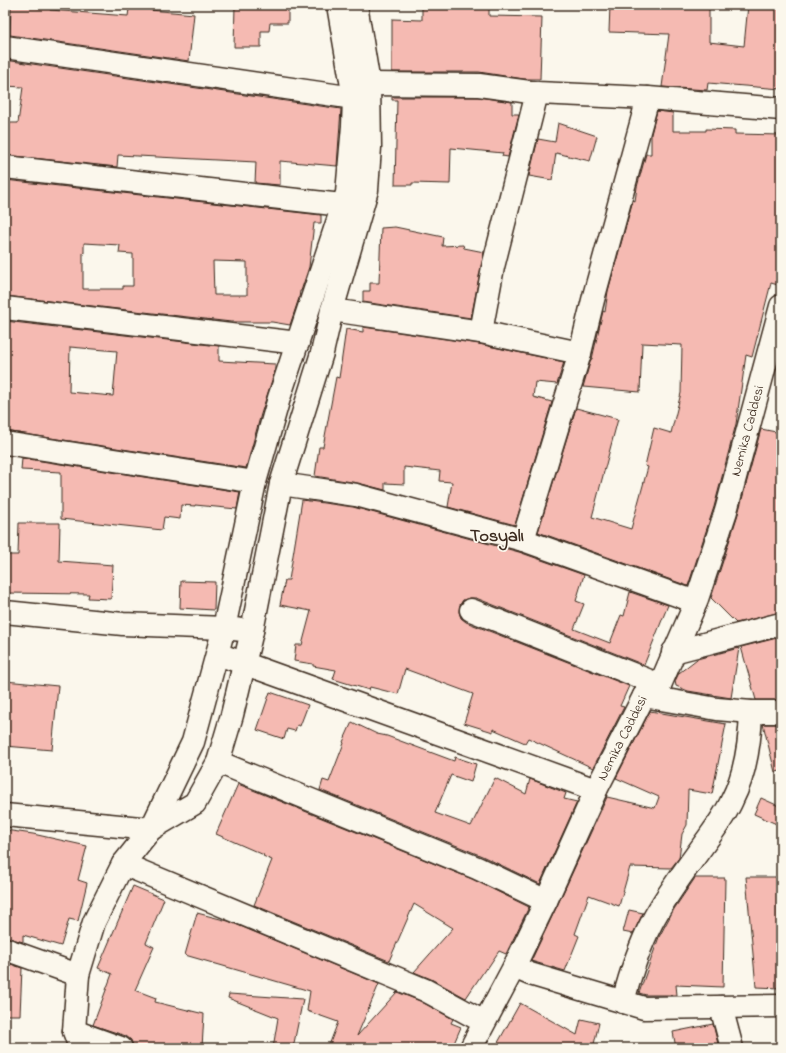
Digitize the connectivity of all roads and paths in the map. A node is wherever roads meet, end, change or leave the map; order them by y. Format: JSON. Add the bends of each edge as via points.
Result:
{"nodes":[{"id":1,"x":338,"y":5,"type":"edge"},
{"id":2,"x":356,"y":5,"type":"edge"},
{"id":3,"x":5,"y":47,"type":"edge"},
{"id":4,"x":362,"y":91,"type":"junction"},
{"id":5,"x":537,"y":93,"type":"junction"},
{"id":6,"x":648,"y":98,"type":"junction"},
{"id":7,"x":781,"y":109,"type":"edge"},
{"id":8,"x":5,"y":167,"type":"edge"},
{"id":9,"x":342,"y":205,"type":"junction"},
{"id":10,"x":781,"y":306,"type":"edge"},
{"id":11,"x":5,"y":308,"type":"edge"},
{"id":12,"x":332,"y":310,"type":"junction"},
{"id":13,"x":481,"y":332,"type":"junction"},
{"id":14,"x":298,"y":344,"type":"junction"},
{"id":15,"x":580,"y":353,"type":"junction"},
{"id":16,"x":5,"y":443,"type":"edge"},
{"id":17,"x":255,"y":482,"type":"junction"},
{"id":18,"x":281,"y":484,"type":"junction"},
{"id":19,"x":523,"y":540,"type":"junction"},
{"id":20,"x":696,"y":602,"type":"junction"},
{"id":21,"x":471,"y":610,"type":"dead end"},
{"id":22,"x":5,"y":612,"type":"edge"},
{"id":23,"x":781,"y":624,"type":"edge"},
{"id":24,"x":224,"y":628,"type":"junction"},
{"id":25,"x":252,"y":631,"type":"junction"},
{"id":26,"x":673,"y":652,"type":"junction"},
{"id":27,"x":218,"y":654,"type":"junction"},
{"id":28,"x":244,"y":664,"type":"junction"},
{"id":29,"x":652,"y":691,"type":"junction"},
{"id":30,"x":751,"y":712,"type":"junction"},
{"id":31,"x":781,"y":712,"type":"edge"},
{"id":32,"x":218,"y":762,"type":"junction"},
{"id":33,"x":596,"y":790,"type":"junction"},
{"id":34,"x":5,"y":815,"type":"edge"},
{"id":35,"x":151,"y":829,"type":"junction"},
{"id":36,"x":123,"y":864,"type":"junction"},
{"id":37,"x":546,"y":902,"type":"junction"},
{"id":38,"x":5,"y":949,"type":"edge"},
{"id":39,"x":514,"y":967,"type":"junction"},
{"id":40,"x":78,"y":975,"type":"junction"},
{"id":41,"x":623,"y":1002,"type":"junction"},
{"id":42,"x":781,"y":1006,"type":"edge"},
{"id":43,"x":721,"y":1007,"type":"junction"},
{"id":44,"x":484,"y":1022,"type":"junction"},
{"id":45,"x":77,"y":1039,"type":"edge"},
{"id":46,"x":122,"y":1048,"type":"edge"},
{"id":47,"x":471,"y":1048,"type":"edge"},
{"id":48,"x":732,"y":1048,"type":"edge"}],
"edges":[{"from":1,"to":4,"type":"street"},
{"from":2,"to":4,"type":"street"},
{"from":3,"to":4,"type":"street"},
{"from":4,"to":5,"type":"street","via":[[479,85]]},
{"from":4,"to":9,"type":"street","via":[[353,126],[347,193]]},
{"from":4,"to":12,"type":"street","via":[[370,147],[367,190]]},
{"from":5,"to":6,"type":"street"},
{"from":5,"to":13,"type":"street","via":[[493,267]]},
{"from":6,"to":7,"type":"street"},
{"from":6,"to":15,"type":"street"},
{"from":8,"to":9,"type":"street"},
{"from":9,"to":14,"type":"street"},
{"from":10,"to":20,"type":"street","name":"Nemika Caddesi","via":[[726,511]]},
{"from":11,"to":14,"type":"street"},
{"from":12,"to":13,"type":"street"},
{"from":12,"to":18,"type":"street","via":[[322,353]]},
{"from":13,"to":15,"type":"street"},
{"from":14,"to":17,"type":"street","via":[[279,398]]},
{"from":15,"to":19,"type":"street"},
{"from":16,"to":17,"type":"street"},
{"from":17,"to":24,"type":"street"},
{"from":18,"to":19,"type":"street","via":[[356,495]]},
{"from":18,"to":25,"type":"street"},
{"from":19,"to":20,"type":"street"},
{"from":20,"to":26,"type":"street","name":"Nemika Caddesi"},
{"from":21,"to":29,"type":"street"},
{"from":22,"to":24,"type":"street","via":[[123,624]]},
{"from":23,"to":26,"type":"street"},
{"from":24,"to":25,"type":"street"},
{"from":24,"to":27,"type":"street"},
{"from":25,"to":28,"type":"street"},
{"from":26,"to":29,"type":"street","name":"Nemika Caddesi"},
{"from":27,"to":28,"type":"street"},
{"from":27,"to":35,"type":"street","via":[[193,742]]},
{"from":28,"to":32,"type":"street"},
{"from":28,"to":33,"type":"street"},
{"from":29,"to":30,"type":"street","via":[[718,709]]},
{"from":29,"to":33,"type":"street","name":"Nemika Caddesi"},
{"from":30,"to":31,"type":"street"},
{"from":30,"to":41,"type":"street","via":[[747,755],[733,800],[652,922],[634,965]]},
{"from":32,"to":35,"type":"street","via":[[195,803]]},
{"from":32,"to":37,"type":"street","via":[[477,868]]},
{"from":33,"to":37,"type":"street","name":"Nemika Caddesi"},
{"from":34,"to":35,"type":"street"},
{"from":35,"to":36,"type":"street"},
{"from":36,"to":40,"type":"street","via":[[94,922]]},
{"from":36,"to":44,"type":"street","via":[[425,990]]},
{"from":37,"to":39,"type":"street","name":"Nemika Caddesi"},
{"from":38,"to":40,"type":"street"},
{"from":39,"to":41,"type":"street"},
{"from":39,"to":44,"type":"street","name":"Nemika Caddesi"},
{"from":40,"to":45,"type":"street"},
{"from":41,"to":43,"type":"street","via":[[644,1008]]},
{"from":42,"to":43,"type":"street"},
{"from":43,"to":48,"type":"street"},
{"from":44,"to":47,"type":"street","name":"Nemika Caddesi"},
{"from":45,"to":46,"type":"street"}]}
